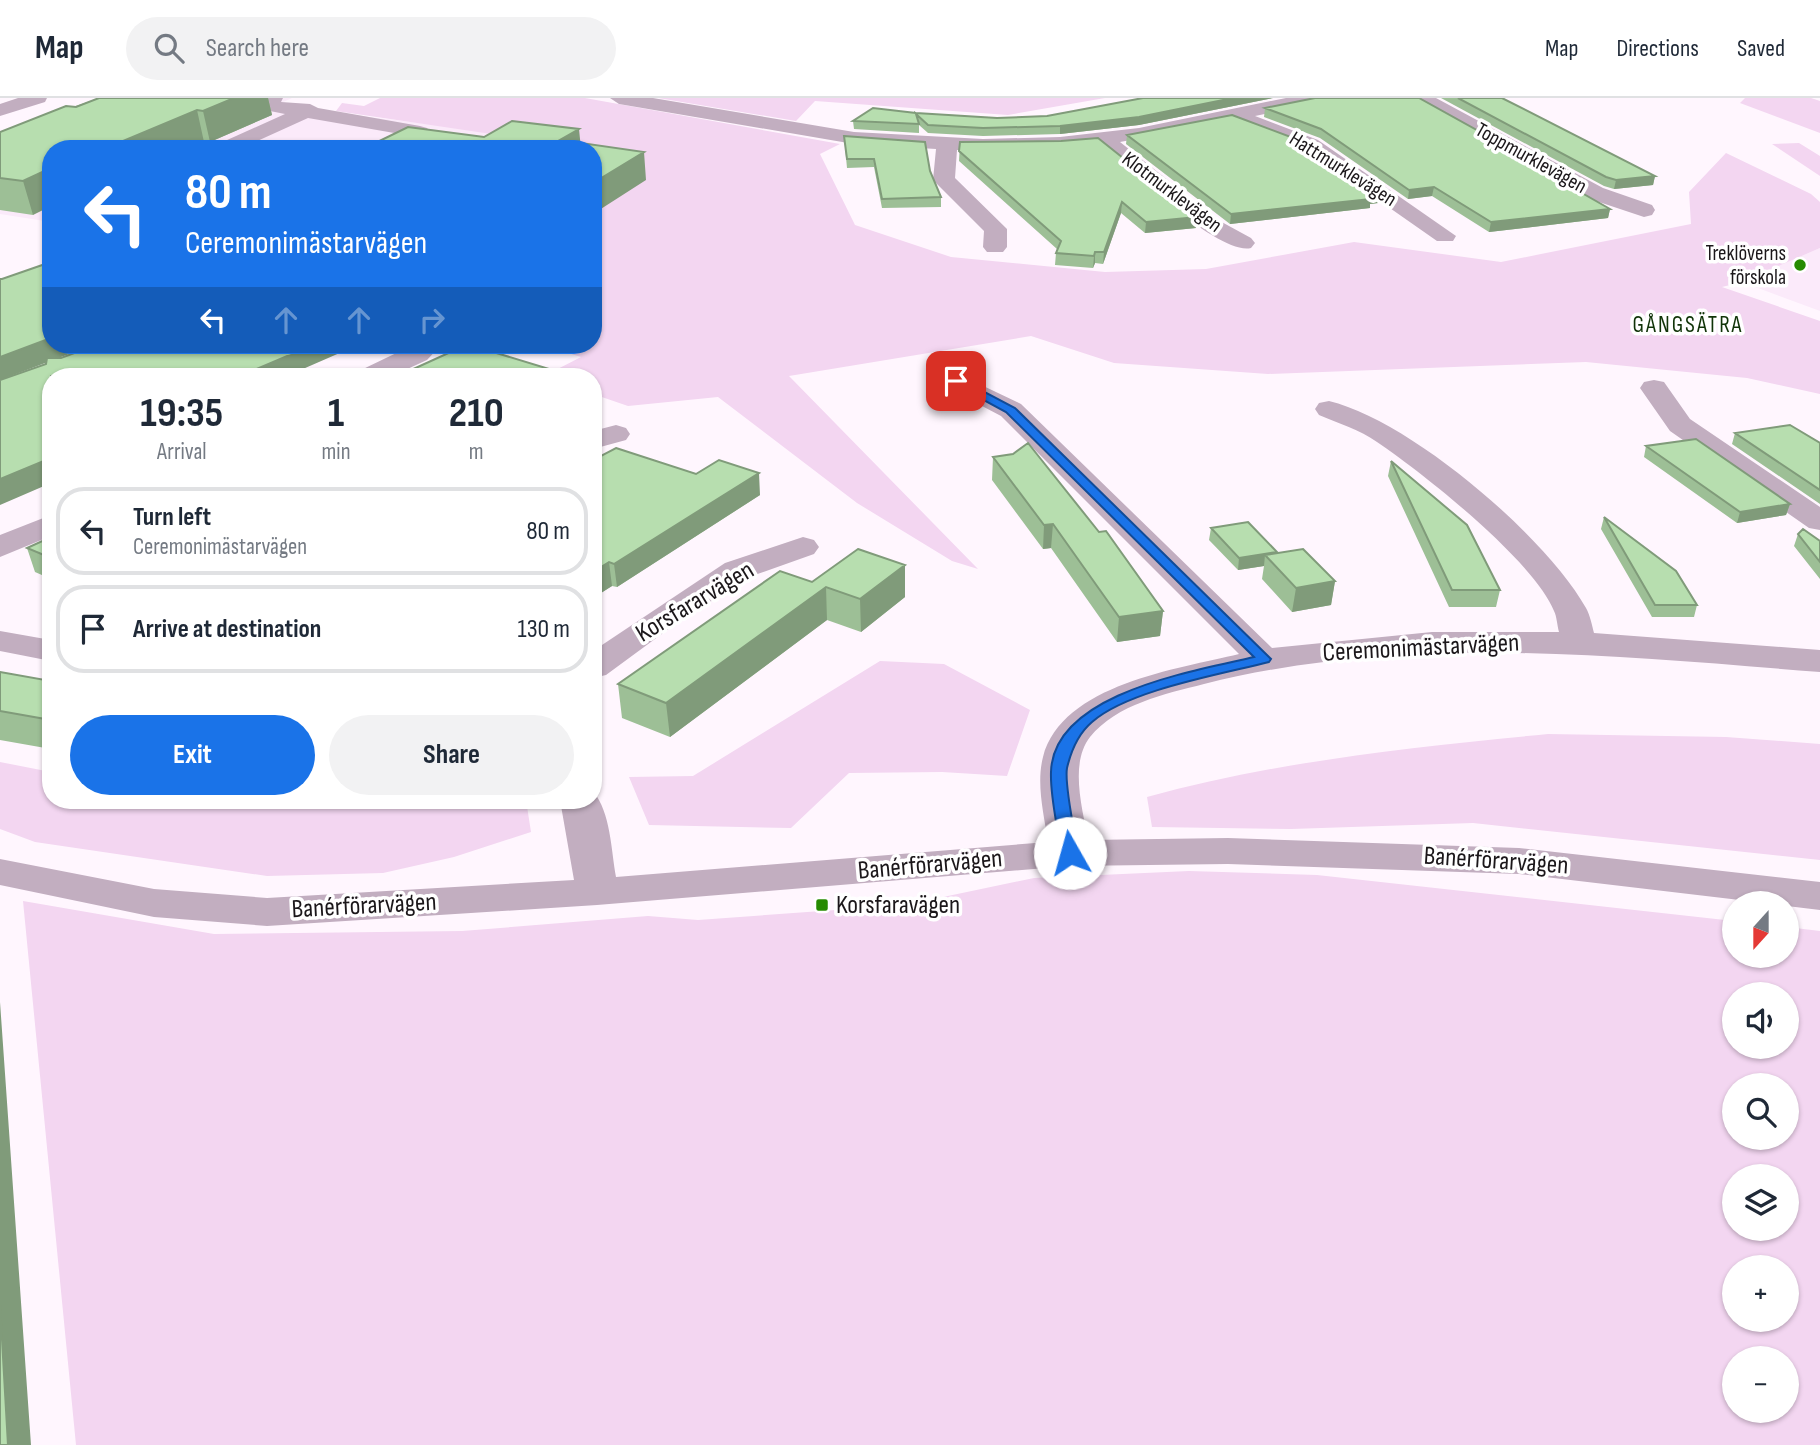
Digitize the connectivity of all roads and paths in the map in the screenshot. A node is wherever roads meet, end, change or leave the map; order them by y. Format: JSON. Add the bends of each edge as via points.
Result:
{"nodes":[{"id":1,"x":38,"y":98,"type":"edge"},
{"id":2,"x":274,"y":98,"type":"edge"},
{"id":3,"x":338,"y":98,"type":"edge"},
{"id":4,"x":620,"y":98,"type":"edge"},
{"id":5,"x":1314,"y":98,"type":"edge"},
{"id":6,"x":1422,"y":98,"type":"edge"},
{"id":7,"x":0,"y":110,"type":"edge"},
{"id":8,"x":304,"y":113,"type":"junction"},
{"id":9,"x":1233,"y":115,"type":"junction"},
{"id":10,"x":1103,"y":139,"type":"junction"},
{"id":11,"x":243,"y":140,"type":"edge"},
{"id":12,"x":404,"y":140,"type":"edge"},
{"id":13,"x":947,"y":145,"type":"junction"},
{"id":14,"x":1644,"y":210,"type":"dead end"},
{"id":15,"x":1446,"y":236,"type":"dead end"},
{"id":16,"x":1243,"y":243,"type":"dead end"},
{"id":17,"x":995,"y":247,"type":"dead end"},
{"id":18,"x":419,"y":354,"type":"edge"},
{"id":19,"x":389,"y":368,"type":"edge"},
{"id":20,"x":956,"y":381,"type":"dead end"},
{"id":21,"x":1654,"y":388,"type":"dead end"},
{"id":22,"x":1329,"y":408,"type":"dead end"},
{"id":23,"x":1820,"y":520,"type":"edge"},
{"id":24,"x":42,"y":528,"type":"edge"},
{"id":25,"x":0,"y":547,"type":"edge"},
{"id":26,"x":803,"y":547,"type":"dead end"},
{"id":27,"x":0,"y":640,"type":"edge"},
{"id":28,"x":1579,"y":644,"type":"junction"},
{"id":29,"x":42,"y":649,"type":"edge"},
{"id":30,"x":1264,"y":659,"type":"junction"},
{"id":31,"x":602,"y":661,"type":"edge"},
{"id":32,"x":1820,"y":661,"type":"edge"},
{"id":33,"x":582,"y":809,"type":"edge"},
{"id":34,"x":1070,"y":853,"type":"junction"},
{"id":35,"x":0,"y":872,"type":"edge"},
{"id":36,"x":597,"y":892,"type":"junction"},
{"id":37,"x":1820,"y":896,"type":"edge"}],
"edges":[{"from":1,"to":7,"type":"street"},
{"from":2,"to":8,"type":"street","via":[[267,105]]},
{"from":3,"to":8,"type":"street"},
{"from":4,"to":13,"type":"street","via":[[854,138]]},
{"from":5,"to":9,"type":"street"},
{"from":6,"to":14,"type":"street","name":"Toppmurklevägen","via":[[1595,193]]},
{"from":8,"to":11,"type":"street"},
{"from":8,"to":12,"type":"street","via":[[420,132]]},
{"from":9,"to":10,"type":"street"},
{"from":9,"to":15,"type":"street","name":"Hattmurklevägen","via":[[1311,144]]},
{"from":10,"to":13,"type":"street"},
{"from":10,"to":16,"type":"street","name":"Klotmurklevägen","via":[[1210,225]]},
{"from":13,"to":17,"type":"street","via":[[944,180],[996,229]]},
{"from":18,"to":19,"type":"street"},
{"from":20,"to":30,"type":"street","via":[[1010,410]]},
{"from":21,"to":23,"type":"street","via":[[1680,425]]},
{"from":22,"to":28,"type":"street","via":[[1385,434],[1518,542],[1554,583],[1571,611]]},
{"from":24,"to":25,"type":"street"},
{"from":26,"to":31,"type":"street","name":"Korsfararvägen","via":[[737,570]]},
{"from":27,"to":29,"type":"street"},
{"from":28,"to":30,"type":"street","name":"Ceremonimästarvägen","via":[[1401,644]]},
{"from":28,"to":32,"type":"street","name":"Ceremonimästarvägen"},
{"from":30,"to":34,"type":"street","name":"Ceremonimästarvägen","via":[[1162,684],[1087,718],[1067,744],[1058,771]]},
{"from":33,"to":36,"type":"street"},
{"from":34,"to":36,"type":"street","name":"Banérförarvägen"},
{"from":34,"to":37,"type":"street","name":"Banérförarvägen","via":[[1228,851],[1519,861]]},
{"from":35,"to":36,"type":"street","name":"Banérförarvägen","via":[[155,903],[267,912]]}]}
